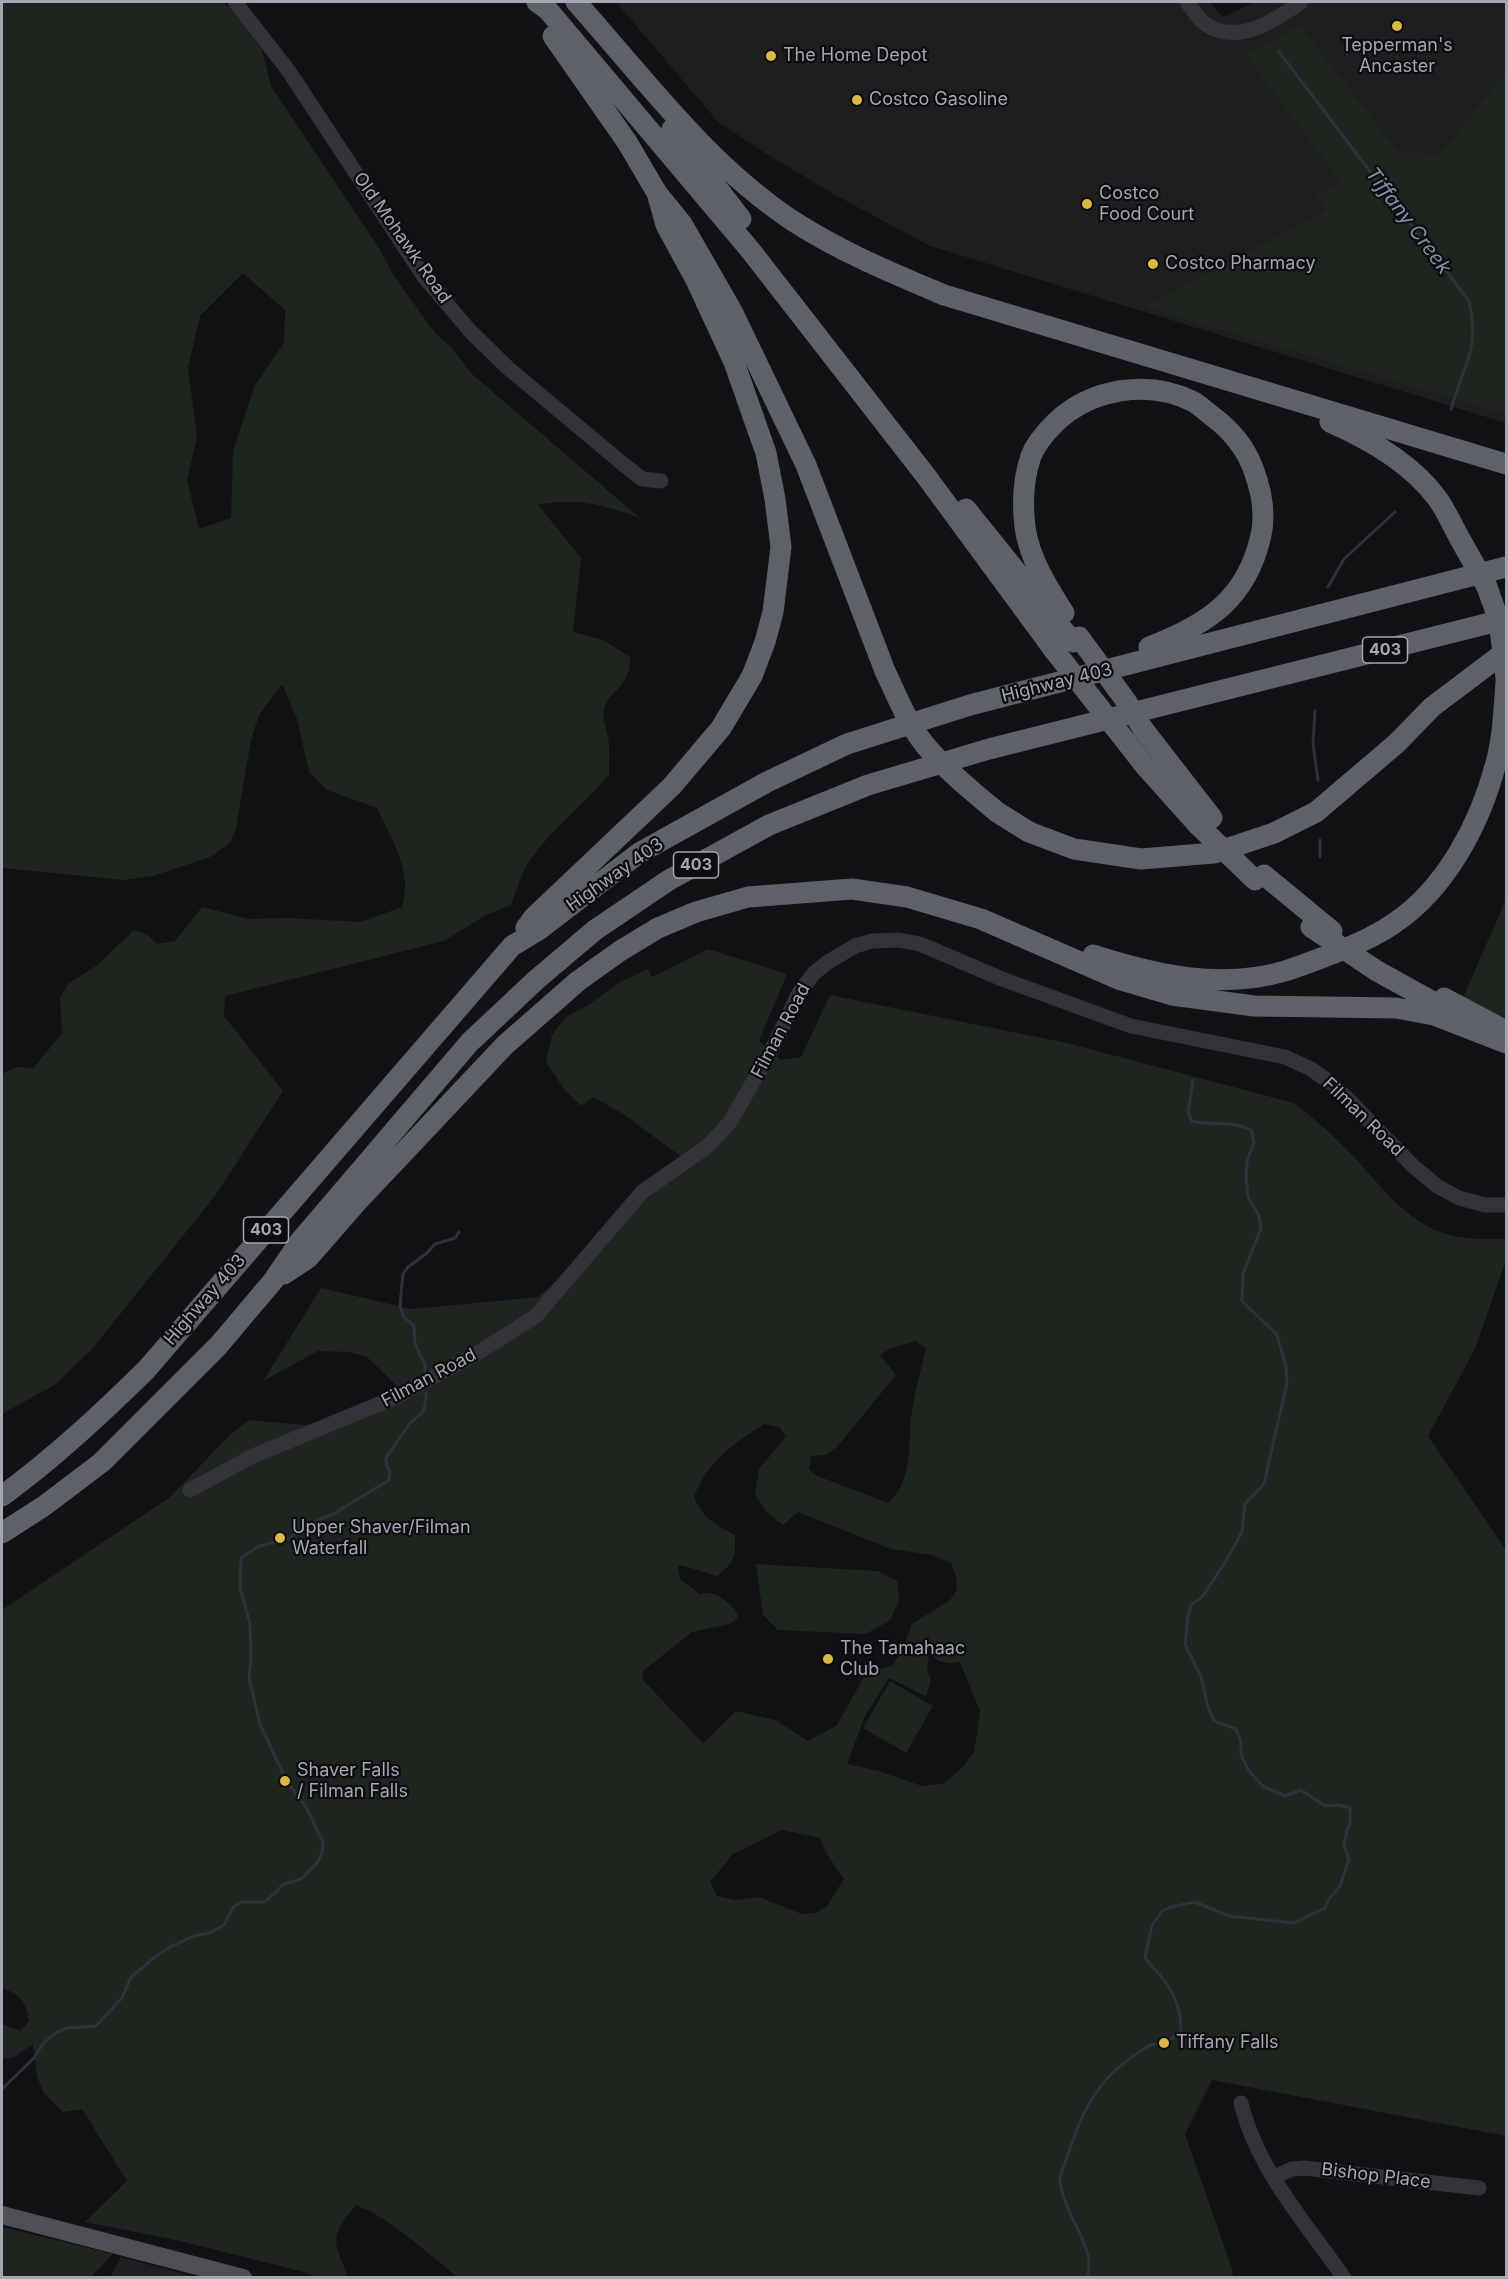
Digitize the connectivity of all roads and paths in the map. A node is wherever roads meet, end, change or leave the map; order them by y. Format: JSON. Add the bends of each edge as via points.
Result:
{"nodes":[{"id":1,"x":235,"y":2,"type":"edge"},
{"id":2,"x":528,"y":2,"type":"edge"},
{"id":3,"x":537,"y":2,"type":"edge"},
{"id":4,"x":575,"y":2,"type":"edge"},
{"id":5,"x":1186,"y":2,"type":"edge"},
{"id":6,"x":1301,"y":2,"type":"edge"},
{"id":7,"x":657,"y":193,"type":"junction"},
{"id":8,"x":1262,"y":390,"type":"junction"},
{"id":9,"x":1506,"y":464,"type":"edge"},
{"id":10,"x":661,"y":481,"type":"dead end"},
{"id":11,"x":1506,"y":567,"type":"edge"},
{"id":12,"x":1506,"y":619,"type":"edge"},
{"id":13,"x":1069,"y":643,"type":"junction"},
{"id":14,"x":1506,"y":651,"type":"edge"},
{"id":15,"x":1084,"y":676,"type":"junction"},
{"id":16,"x":1506,"y":680,"type":"edge"},
{"id":17,"x":1205,"y":821,"type":"junction"},
{"id":18,"x":1017,"y":934,"type":"junction"},
{"id":19,"x":512,"y":946,"type":"junction"},
{"id":20,"x":1381,"y":969,"type":"junction"},
{"id":21,"x":1506,"y":1031,"type":"edge"},
{"id":22,"x":1506,"y":1043,"type":"edge"},
{"id":23,"x":1506,"y":1204,"type":"edge"},
{"id":24,"x":273,"y":1281,"type":"junction"},
{"id":25,"x":190,"y":1490,"type":"dead end"},
{"id":26,"x":2,"y":1496,"type":"edge"},
{"id":27,"x":2,"y":1533,"type":"edge"},
{"id":28,"x":1241,"y":2103,"type":"dead end"},
{"id":29,"x":1274,"y":2177,"type":"junction"},
{"id":30,"x":1479,"y":2188,"type":"dead end"},
{"id":31,"x":2,"y":2215,"type":"edge"},
{"id":32,"x":243,"y":2277,"type":"edge"},
{"id":33,"x":1344,"y":2277,"type":"edge"}],
"edges":[{"from":1,"to":10,"type":"street","name":"Old Mohawk Road","via":[[288,70],[425,278],[471,332],[623,465],[642,479]]},
{"from":2,"to":7,"type":"highway","via":[[588,83]]},
{"from":3,"to":13,"type":"highway","via":[[548,10],[751,251],[926,476]]},
{"from":4,"to":8,"type":"highway","via":[[724,166],[792,220],[832,244],[944,295]]},
{"from":4,"to":13,"type":"highway"},
{"from":5,"to":6,"type":"street","via":[[1203,22],[1218,31],[1240,34]]},
{"from":7,"to":14,"type":"highway","bridge":true,"via":[[682,224],[733,313],[806,465],[885,671],[907,717],[924,743],[967,787],[1029,832],[1074,849],[1141,859],[1214,853],[1275,833],[1316,812],[1397,743],[1432,707]]},
{"from":7,"to":19,"type":"highway","via":[[666,225],[734,362],[766,453],[781,547],[773,612],[752,676],[721,728],[672,786],[534,917]]},
{"from":8,"to":9,"type":"highway"},
{"from":8,"to":16,"type":"highway","bridge":true,"via":[[1351,431],[1404,464],[1436,497],[1487,587],[1499,621]]},
{"from":11,"to":15,"type":"highway","name":"Highway 403","number":"403"},
{"from":12,"to":24,"type":"highway","name":"Highway 403","number":"403","via":[[989,749],[868,785],[770,825],[669,880],[595,930],[536,980],[470,1042],[301,1240]]},
{"from":13,"to":15,"type":"highway","via":[[1025,529],[1023,487],[1032,453],[1068,410],[1088,399],[1137,389],[1168,393],[1195,403],[1226,426],[1248,454],[1260,484],[1263,524],[1257,556],[1236,592],[1207,620]]},
{"from":13,"to":17,"type":"highway","bridge":true,"via":[[1126,701],[1168,759]]},
{"from":13,"to":17,"type":"highway","bridge":true,"via":[[1146,767]]},
{"from":15,"to":19,"type":"highway","name":"Highway 403","number":"403","via":[[970,705],[847,744],[766,782],[639,853]]},
{"from":16,"to":18,"type":"highway","via":[[1497,762],[1471,831],[1421,901],[1372,937],[1283,972],[1205,980],[1123,965]]},
{"from":17,"to":20,"type":"highway","bridge":true,"via":[[1260,878],[1321,929]]},
{"from":18,"to":22,"type":"highway","via":[[1121,980],[1172,995],[1254,1006],[1396,1008],[1434,1016]]},
{"from":18,"to":24,"type":"highway","via":[[907,897],[852,889],[748,897],[658,928],[578,981],[506,1045],[308,1258]]},
{"from":19,"to":26,"type":"highway","name":"Highway 403","number":"403","via":[[146,1370],[90,1425]]},
{"from":20,"to":21,"type":"highway"},
{"from":20,"to":22,"type":"highway"},
{"from":23,"to":25,"type":"street","name":"Filman Road","via":[[1485,1205],[1437,1186],[1334,1085],[1285,1057],[1131,1026],[920,944],[872,941],[855,946],[814,973],[799,993],[730,1122],[708,1146],[642,1192],[536,1316],[396,1397],[253,1456]]},
{"from":24,"to":27,"type":"highway","name":"Highway 403","number":"403","via":[[218,1346],[102,1462]]},
{"from":28,"to":29,"type":"street","via":[[1256,2149]]},
{"from":29,"to":30,"type":"street","name":"Bishop Place","via":[[1304,2168]]},
{"from":29,"to":33,"type":"street"},
{"from":31,"to":32,"type":"main road"}]}
